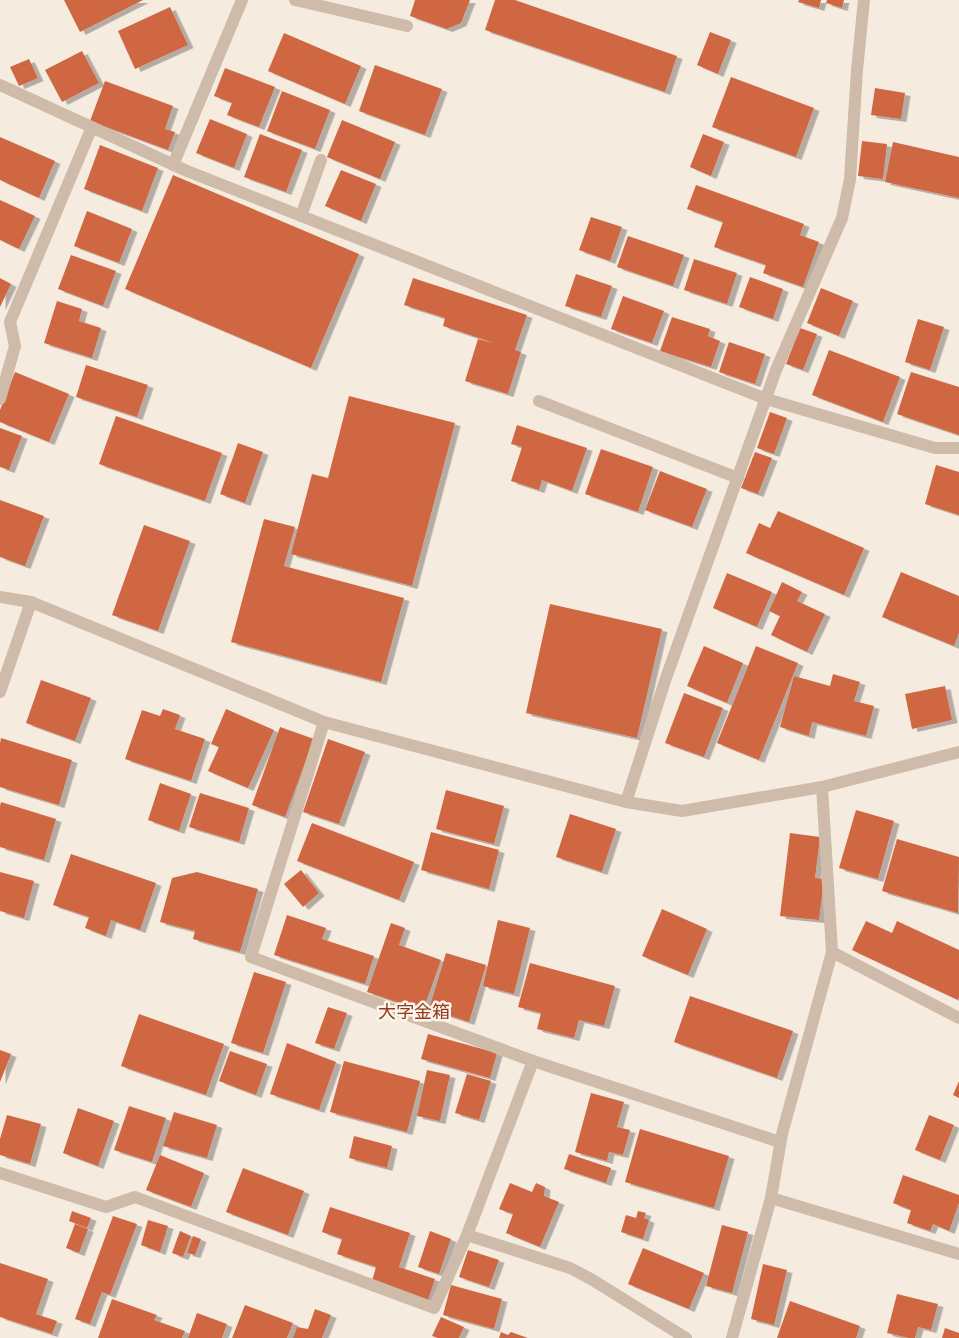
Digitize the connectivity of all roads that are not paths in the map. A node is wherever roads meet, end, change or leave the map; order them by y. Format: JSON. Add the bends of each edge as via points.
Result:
{"nodes":[{"id":1,"x":242,"y":0,"type":"edge"},
{"id":2,"x":295,"y":0,"type":"edge"},
{"id":3,"x":864,"y":0,"type":"edge"},
{"id":4,"x":407,"y":26,"type":"dead end"},
{"id":5,"x":0,"y":84,"type":"edge"},
{"id":6,"x":92,"y":128,"type":"junction"},
{"id":7,"x":321,"y":160,"type":"dead end"},
{"id":8,"x":173,"y":165,"type":"junction"},
{"id":9,"x":301,"y":216,"type":"junction"},
{"id":10,"x":0,"y":399,"type":"edge"},
{"id":11,"x":766,"y":399,"type":"junction"},
{"id":12,"x":538,"y":401,"type":"dead end"},
{"id":13,"x":959,"y":448,"type":"edge"},
{"id":14,"x":738,"y":478,"type":"junction"},
{"id":15,"x":0,"y":597,"type":"edge"},
{"id":16,"x":30,"y":602,"type":"junction"},
{"id":17,"x":0,"y":692,"type":"edge"},
{"id":18,"x":324,"y":722,"type":"junction"},
{"id":19,"x":959,"y":752,"type":"edge"},
{"id":20,"x":822,"y":787,"type":"junction"},
{"id":21,"x":626,"y":802,"type":"junction"},
{"id":22,"x":832,"y":952,"type":"junction"},
{"id":23,"x":959,"y":1018,"type":"edge"},
{"id":24,"x":533,"y":1061,"type":"junction"},
{"id":25,"x":780,"y":1142,"type":"junction"},
{"id":26,"x":0,"y":1173,"type":"edge"},
{"id":27,"x":770,"y":1198,"type":"junction"},
{"id":28,"x":467,"y":1235,"type":"junction"},
{"id":29,"x":959,"y":1254,"type":"edge"},
{"id":30,"x":686,"y":1338,"type":"edge"},
{"id":31,"x":732,"y":1338,"type":"edge"}],
"edges":[{"from":1,"to":8,"type":"street"},
{"from":2,"to":4,"type":"street"},
{"from":3,"to":11,"type":"street","via":[[850,179],[842,218]]},
{"from":5,"to":6,"type":"street"},
{"from":6,"to":8,"type":"street"},
{"from":6,"to":10,"type":"street","via":[[10,322],[15,346]]},
{"from":7,"to":9,"type":"street"},
{"from":8,"to":9,"type":"street"},
{"from":9,"to":11,"type":"street"},
{"from":11,"to":13,"type":"street","via":[[935,448]]},
{"from":11,"to":14,"type":"street"},
{"from":12,"to":14,"type":"street"},
{"from":14,"to":21,"type":"street","via":[[666,678]]},
{"from":15,"to":16,"type":"street"},
{"from":16,"to":17,"type":"street"},
{"from":16,"to":18,"type":"street"},
{"from":18,"to":21,"type":"street"},
{"from":18,"to":24,"type":"street","via":[[250,957]]},
{"from":19,"to":20,"type":"street"},
{"from":20,"to":21,"type":"street","via":[[682,812]]},
{"from":20,"to":22,"type":"street"},
{"from":22,"to":23,"type":"street"},
{"from":22,"to":25,"type":"street"},
{"from":24,"to":25,"type":"street"},
{"from":24,"to":28,"type":"street"},
{"from":25,"to":27,"type":"street"},
{"from":26,"to":28,"type":"street","via":[[106,1207],[135,1198],[434,1308]]},
{"from":27,"to":29,"type":"street"},
{"from":27,"to":31,"type":"street"},
{"from":28,"to":30,"type":"street","via":[[570,1268]]}]}
